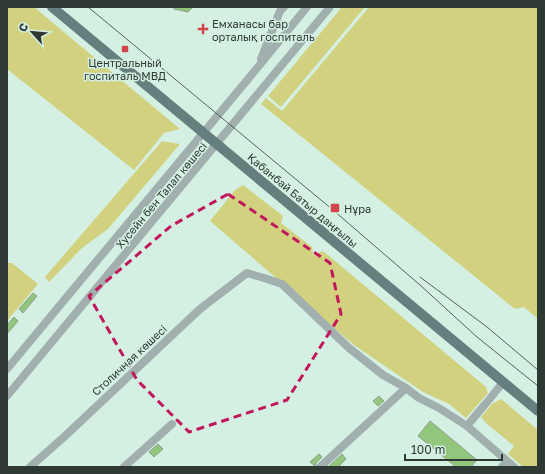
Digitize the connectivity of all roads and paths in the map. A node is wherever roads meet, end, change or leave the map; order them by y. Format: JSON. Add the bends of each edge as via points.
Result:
{"nodes":[{"id":1,"x":52,"y":7,"type":"edge"},
{"id":2,"x":284,"y":7,"type":"edge"},
{"id":3,"x":307,"y":7,"type":"edge"},
{"id":4,"x":330,"y":7,"type":"edge"},
{"id":5,"x":258,"y":67,"type":"junction"},
{"id":6,"x":203,"y":132,"type":"junction"},
{"id":7,"x":217,"y":144,"type":"junction"},
{"id":8,"x":7,"y":369,"type":"edge"},
{"id":9,"x":503,"y":382,"type":"junction"},
{"id":10,"x":406,"y":388,"type":"junction"},
{"id":11,"x":7,"y":396,"type":"edge"},
{"id":12,"x":538,"y":411,"type":"edge"},
{"id":13,"x":172,"y":424,"type":"dead end"},
{"id":14,"x":467,"y":426,"type":"junction"},
{"id":15,"x":504,"y":464,"type":"edge"},
{"id":16,"x":30,"y":467,"type":"edge"},
{"id":17,"x":124,"y":467,"type":"edge"},
{"id":18,"x":320,"y":467,"type":"edge"},
{"id":19,"x":514,"y":467,"type":"edge"}],
"edges":[{"from":1,"to":6,"type":"main road","name":"Қабанбай Батыр даңғылы"},
{"from":2,"to":5,"type":"street","via":[[280,11]]},
{"from":3,"to":5,"type":"street","name":"Хусейн бен Талал көшесі"},
{"from":4,"to":7,"type":"street","name":"Хусейн бен Талал көшесі"},
{"from":5,"to":6,"type":"street","name":"Хусейн бен Талал көшесі"},
{"from":6,"to":7,"type":"main road","name":"Қабанбай Батыр даңғылы"},
{"from":6,"to":8,"type":"street","name":"Хусейн бен Талал көшесі"},
{"from":7,"to":9,"type":"main road","name":"Қабанбай Батыр даңғылы"},
{"from":7,"to":11,"type":"street","name":"Хусейн бен Талал көшесі"},
{"from":9,"to":12,"type":"main road","name":"Қабанбай Батыр даңғылы"},
{"from":9,"to":14,"type":"street"},
{"from":10,"to":14,"type":"street"},
{"from":10,"to":16,"type":"street","name":"Столичная көшесі","via":[[383,375],[349,348],[282,284],[247,273],[200,309]]},
{"from":10,"to":18,"type":"street"},
{"from":13,"to":17,"type":"street"},
{"from":14,"to":15,"type":"street"},
{"from":15,"to":19,"type":"street"}]}
